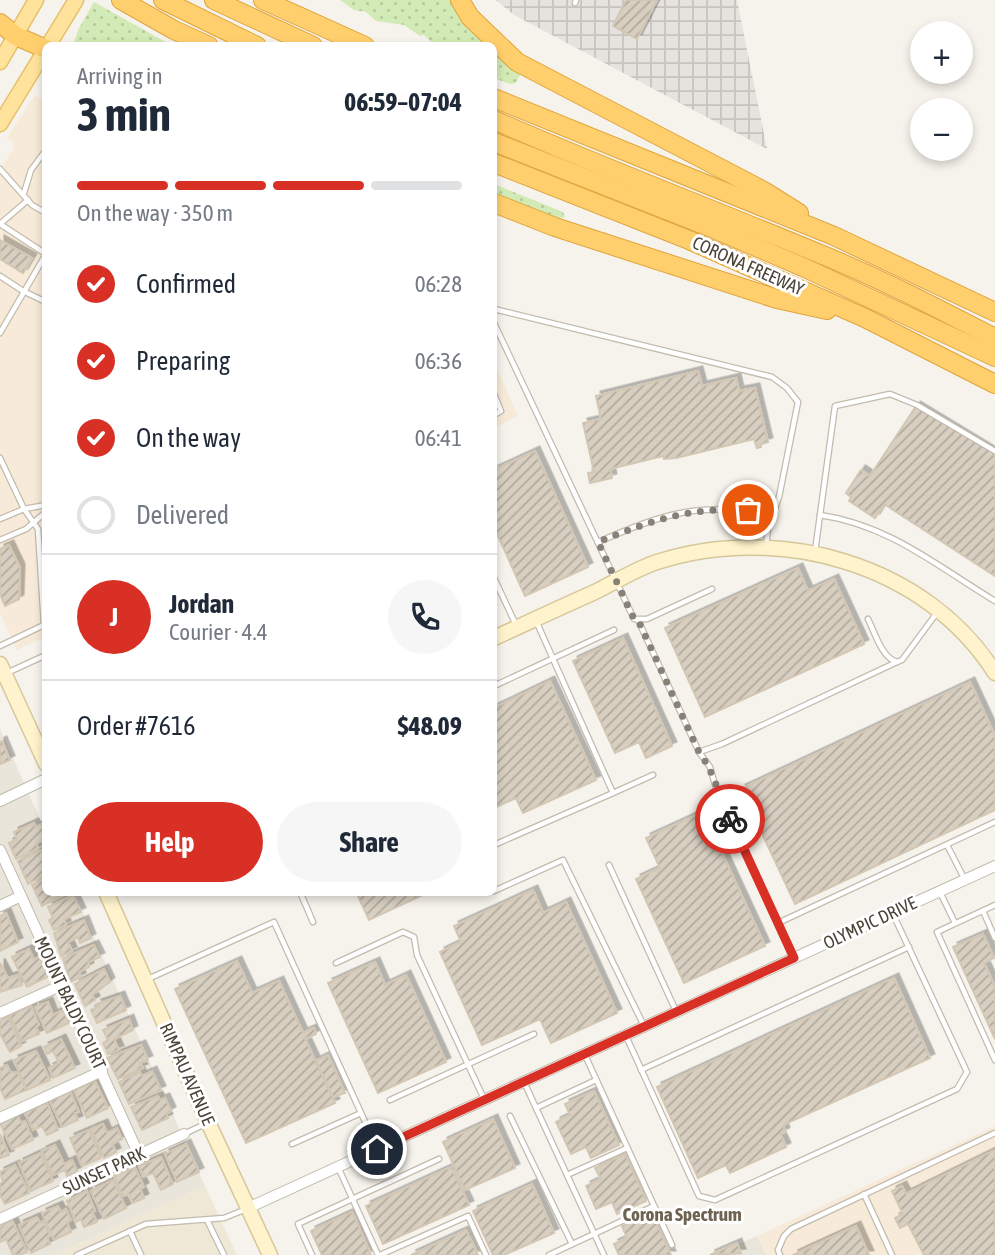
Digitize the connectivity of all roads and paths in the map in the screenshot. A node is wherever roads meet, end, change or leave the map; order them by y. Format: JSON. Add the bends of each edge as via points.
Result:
{"nodes":[{"id":1,"x":36,"y":0,"type":"edge"},
{"id":2,"x":76,"y":0,"type":"edge"},
{"id":3,"x":121,"y":0,"type":"edge"},
{"id":4,"x":163,"y":0,"type":"edge"},
{"id":5,"x":214,"y":0,"type":"edge"},
{"id":6,"x":263,"y":0,"type":"edge"},
{"id":7,"x":460,"y":0,"type":"edge"},
{"id":8,"x":0,"y":23,"type":"edge"},
{"id":9,"x":16,"y":36,"type":"junction"},
{"id":10,"x":50,"y":42,"type":"edge"},
{"id":11,"x":200,"y":42,"type":"edge"},
{"id":12,"x":249,"y":42,"type":"edge"},
{"id":13,"x":304,"y":42,"type":"edge"},
{"id":14,"x":356,"y":42,"type":"edge"},
{"id":15,"x":496,"y":42,"type":"edge"},
{"id":16,"x":497,"y":43,"type":"edge"},
{"id":17,"x":42,"y":45,"type":"edge"},
{"id":18,"x":42,"y":55,"type":"edge"},
{"id":19,"x":0,"y":62,"type":"edge"},
{"id":20,"x":497,"y":99,"type":"edge"},
{"id":21,"x":497,"y":121,"type":"edge"},
{"id":22,"x":0,"y":124,"type":"edge"},
{"id":23,"x":497,"y":143,"type":"edge"},
{"id":24,"x":42,"y":155,"type":"edge"},
{"id":25,"x":497,"y":164,"type":"edge"},
{"id":26,"x":0,"y":169,"type":"edge"},
{"id":27,"x":24,"y":194,"type":"junction"},
{"id":28,"x":28,"y":200,"type":"junction"},
{"id":29,"x":497,"y":204,"type":"edge"},
{"id":30,"x":42,"y":211,"type":"edge"},
{"id":31,"x":0,"y":224,"type":"edge"},
{"id":32,"x":834,"y":236,"type":"junction"},
{"id":33,"x":42,"y":251,"type":"edge"},
{"id":34,"x":42,"y":261,"type":"edge"},
{"id":35,"x":0,"y":276,"type":"edge"},
{"id":36,"x":23,"y":292,"type":"junction"},
{"id":37,"x":42,"y":300,"type":"edge"},
{"id":38,"x":497,"y":310,"type":"edge"},
{"id":39,"x":995,"y":312,"type":"edge"},
{"id":40,"x":865,"y":318,"type":"junction"},
{"id":41,"x":497,"y":329,"type":"edge"},
{"id":42,"x":0,"y":332,"type":"edge"},
{"id":43,"x":995,"y":338,"type":"edge"},
{"id":44,"x":995,"y":357,"type":"edge"},
{"id":45,"x":995,"y":384,"type":"edge"},
{"id":46,"x":995,"y":452,"type":"edge"},
{"id":47,"x":0,"y":458,"type":"edge"},
{"id":48,"x":42,"y":506,"type":"edge"},
{"id":49,"x":24,"y":509,"type":"junction"},
{"id":50,"x":774,"y":512,"type":"junction"},
{"id":51,"x":42,"y":515,"type":"edge"},
{"id":52,"x":820,"y":515,"type":"junction"},
{"id":53,"x":0,"y":519,"type":"edge"},
{"id":54,"x":33,"y":522,"type":"junction"},
{"id":55,"x":0,"y":540,"type":"edge"},
{"id":56,"x":598,"y":542,"type":"junction"},
{"id":57,"x":766,"y":548,"type":"junction"},
{"id":58,"x":815,"y":554,"type":"junction"},
{"id":59,"x":617,"y":581,"type":"junction"},
{"id":60,"x":42,"y":584,"type":"edge"},
{"id":61,"x":497,"y":584,"type":"edge"},
{"id":62,"x":712,"y":589,"type":"dead end"},
{"id":63,"x":995,"y":601,"type":"edge"},
{"id":64,"x":939,"y":610,"type":"junction"},
{"id":65,"x":535,"y":619,"type":"junction"},
{"id":66,"x":868,"y":619,"type":"dead end"},
{"id":67,"x":638,"y":620,"type":"junction"},
{"id":68,"x":42,"y":626,"type":"edge"},
{"id":69,"x":517,"y":627,"type":"junction"},
{"id":70,"x":614,"y":630,"type":"dead end"},
{"id":71,"x":497,"y":637,"type":"edge"},
{"id":72,"x":0,"y":646,"type":"edge"},
{"id":73,"x":42,"y":657,"type":"edge"},
{"id":74,"x":553,"y":660,"type":"junction"},
{"id":75,"x":897,"y":662,"type":"junction"},
{"id":76,"x":2,"y":669,"type":"edge"},
{"id":77,"x":995,"y":673,"type":"edge"},
{"id":78,"x":497,"y":685,"type":"edge"},
{"id":79,"x":699,"y":752,"type":"junction"},
{"id":80,"x":42,"y":755,"type":"edge"},
{"id":81,"x":653,"y":775,"type":"dead end"},
{"id":82,"x":42,"y":781,"type":"edge"},
{"id":83,"x":613,"y":793,"type":"junction"},
{"id":84,"x":0,"y":801,"type":"edge"},
{"id":85,"x":995,"y":822,"type":"edge"},
{"id":86,"x":497,"y":844,"type":"edge"},
{"id":87,"x":947,"y":845,"type":"junction"},
{"id":88,"x":0,"y":850,"type":"edge"},
{"id":89,"x":609,"y":865,"type":"dead end"},
{"id":90,"x":995,"y":866,"type":"edge"},
{"id":91,"x":964,"y":880,"type":"junction"},
{"id":92,"x":497,"y":890,"type":"edge"},
{"id":93,"x":939,"y":891,"type":"junction"},
{"id":94,"x":21,"y":896,"type":"junction"},
{"id":95,"x":108,"y":896,"type":"edge"},
{"id":96,"x":302,"y":896,"type":"edge"},
{"id":97,"x":995,"y":905,"type":"edge"},
{"id":98,"x":0,"y":906,"type":"edge"},
{"id":99,"x":983,"y":911,"type":"junction"},
{"id":100,"x":893,"y":912,"type":"junction"},
{"id":101,"x":313,"y":922,"type":"dead end"},
{"id":102,"x":778,"y":923,"type":"junction"},
{"id":103,"x":955,"y":923,"type":"junction"},
{"id":104,"x":995,"y":938,"type":"edge"},
{"id":105,"x":909,"y":947,"type":"junction"},
{"id":106,"x":794,"y":958,"type":"junction"},
{"id":107,"x":336,"y":963,"type":"dead end"},
{"id":108,"x":145,"y":981,"type":"junction"},
{"id":109,"x":62,"y":985,"type":"junction"},
{"id":110,"x":677,"y":1012,"type":"junction"},
{"id":111,"x":0,"y":1013,"type":"edge"},
{"id":112,"x":644,"y":1027,"type":"junction"},
{"id":113,"x":534,"y":1034,"type":"dead end"},
{"id":114,"x":625,"y":1035,"type":"junction"},
{"id":115,"x":584,"y":1054,"type":"junction"},
{"id":116,"x":995,"y":1060,"type":"edge"},
{"id":117,"x":468,"y":1065,"type":"junction"},
{"id":118,"x":641,"y":1070,"type":"junction"},
{"id":119,"x":102,"y":1071,"type":"junction"},
{"id":120,"x":596,"y":1080,"type":"junction"},
{"id":121,"x":524,"y":1082,"type":"junction"},
{"id":122,"x":390,"y":1100,"type":"dead end"},
{"id":123,"x":485,"y":1100,"type":"junction"},
{"id":124,"x":536,"y":1108,"type":"junction"},
{"id":125,"x":361,"y":1113,"type":"junction"},
{"id":126,"x":510,"y":1116,"type":"dead end"},
{"id":127,"x":0,"y":1118,"type":"edge"},
{"id":128,"x":208,"y":1123,"type":"junction"},
{"id":129,"x":995,"y":1133,"type":"edge"},
{"id":130,"x":184,"y":1134,"type":"joint"},
{"id":131,"x":292,"y":1144,"type":"dead end"},
{"id":132,"x":627,"y":1147,"type":"junction"},
{"id":133,"x":377,"y":1149,"type":"junction"},
{"id":134,"x":139,"y":1155,"type":"junction"},
{"id":135,"x":439,"y":1159,"type":"dead end"},
{"id":136,"x":338,"y":1167,"type":"junction"},
{"id":137,"x":567,"y":1175,"type":"junction"},
{"id":138,"x":864,"y":1194,"type":"junction"},
{"id":139,"x":353,"y":1198,"type":"junction"},
{"id":140,"x":654,"y":1206,"type":"junction"},
{"id":141,"x":248,"y":1208,"type":"junction"},
{"id":142,"x":0,"y":1219,"type":"edge"},
{"id":143,"x":207,"y":1220,"type":"junction"},
{"id":144,"x":130,"y":1231,"type":"junction"},
{"id":145,"x":594,"y":1234,"type":"junction"},
{"id":146,"x":572,"y":1244,"type":"junction"},
{"id":147,"x":672,"y":1245,"type":"dead end"},
{"id":148,"x":77,"y":1255,"type":"edge"},
{"id":149,"x":141,"y":1255,"type":"edge"},
{"id":150,"x":224,"y":1255,"type":"edge"},
{"id":151,"x":270,"y":1255,"type":"edge"},
{"id":152,"x":312,"y":1255,"type":"edge"},
{"id":153,"x":379,"y":1255,"type":"edge"},
{"id":154,"x":486,"y":1255,"type":"edge"},
{"id":155,"x":549,"y":1255,"type":"edge"},
{"id":156,"x":604,"y":1255,"type":"edge"},
{"id":157,"x":780,"y":1255,"type":"edge"},
{"id":158,"x":892,"y":1255,"type":"edge"}],
"edges":[{"from":1,"to":9,"type":"main road"},
{"from":2,"to":10,"type":"main road"},
{"from":3,"to":11,"type":"highway"},
{"from":4,"to":12,"type":"highway"},
{"from":5,"to":13,"type":"highway"},
{"from":6,"to":14,"type":"highway"},
{"from":7,"to":15,"type":"highway","via":[[470,17]]},
{"from":8,"to":9,"type":"highway"},
{"from":9,"to":17,"type":"highway"},
{"from":9,"to":19,"type":"main road"},
{"from":16,"to":32,"type":"highway","via":[[517,62],[764,191]]},
{"from":18,"to":22,"type":"main road"},
{"from":20,"to":32,"type":"highway"},
{"from":21,"to":43,"type":"highway","via":[[815,251]]},
{"from":23,"to":44,"type":"highway","via":[[803,267]]},
{"from":24,"to":27,"type":"lane","via":[[31,170]]},
{"from":25,"to":40,"type":"highway","name":"CORONA FREEWAY","via":[[689,240]]},
{"from":26,"to":27,"type":"lane"},
{"from":27,"to":28,"type":"lane"},
{"from":28,"to":30,"type":"lane"},
{"from":28,"to":31,"type":"lane"},
{"from":29,"to":40,"type":"highway","via":[[777,299]]},
{"from":31,"to":33,"type":"lane"},
{"from":32,"to":39,"type":"highway"},
{"from":34,"to":36,"type":"lane"},
{"from":35,"to":36,"type":"lane"},
{"from":36,"to":37,"type":"lane"},
{"from":36,"to":42,"type":"lane"},
{"from":38,"to":50,"type":"lane","via":[[772,377],[788,388],[798,402]]},
{"from":40,"to":45,"type":"highway","name":"CORONA FREEWAY"},
{"from":41,"to":56,"type":"lane"},
{"from":46,"to":52,"type":"lane","via":[[890,394],[835,406]]},
{"from":47,"to":49,"type":"lane"},
{"from":48,"to":49,"type":"lane"},
{"from":49,"to":53,"type":"lane"},
{"from":49,"to":54,"type":"lane"},
{"from":50,"to":56,"type":"lane","via":[[685,512]]},
{"from":50,"to":57,"type":"lane"},
{"from":51,"to":54,"type":"lane"},
{"from":52,"to":58,"type":"lane"},
{"from":52,"to":63,"type":"lane","via":[[886,535],[933,559]]},
{"from":54,"to":55,"type":"lane"},
{"from":54,"to":60,"type":"lane","via":[[38,529]]},
{"from":56,"to":59,"type":"lane"},
{"from":57,"to":58,"type":"main road"},
{"from":57,"to":59,"type":"main road","via":[[703,550],[655,563]]},
{"from":58,"to":64,"type":"main road","via":[[873,572]]},
{"from":59,"to":65,"type":"main road"},
{"from":59,"to":67,"type":"lane"},
{"from":61,"to":69,"type":"lane"},
{"from":62,"to":67,"type":"lane"},
{"from":64,"to":75,"type":"lane"},
{"from":64,"to":77,"type":"main road"},
{"from":65,"to":69,"type":"main road"},
{"from":65,"to":74,"type":"lane"},
{"from":66,"to":75,"type":"lane","via":[[886,655]]},
{"from":67,"to":79,"type":"lane"},
{"from":68,"to":72,"type":"lane"},
{"from":69,"to":71,"type":"main road"},
{"from":70,"to":74,"type":"lane"},
{"from":73,"to":76,"type":"lane"},
{"from":74,"to":78,"type":"lane"},
{"from":74,"to":83,"type":"lane"},
{"from":75,"to":79,"type":"lane"},
{"from":76,"to":80,"type":"main road"},
{"from":79,"to":102,"type":"lane","via":[[710,767]]},
{"from":81,"to":83,"type":"lane"},
{"from":82,"to":84,"type":"street"},
{"from":83,"to":86,"type":"lane"},
{"from":85,"to":87,"type":"lane"},
{"from":87,"to":91,"type":"lane"},
{"from":87,"to":102,"type":"lane"},
{"from":88,"to":94,"type":"street","name":"MOUNT BALDY COURT"},
{"from":89,"to":110,"type":"lane"},
{"from":90,"to":91,"type":"street","name":"OLYMPIC DRIVE"},
{"from":91,"to":93,"type":"street","name":"OLYMPIC DRIVE"},
{"from":92,"to":112,"type":"lane","via":[[563,860]]},
{"from":93,"to":100,"type":"street","name":"OLYMPIC DRIVE"},
{"from":93,"to":103,"type":"lane"},
{"from":94,"to":98,"type":"street"},
{"from":94,"to":109,"type":"street","name":"MOUNT BALDY COURT"},
{"from":95,"to":108,"type":"main road","name":"RIMPAU AVENUE"},
{"from":96,"to":101,"type":"lane"},
{"from":97,"to":99,"type":"lane"},
{"from":99,"to":103,"type":"lane"},
{"from":99,"to":104,"type":"lane"},
{"from":100,"to":105,"type":"lane"},
{"from":100,"to":106,"type":"street","name":"OLYMPIC DRIVE"},
{"from":102,"to":106,"type":"lane"},
{"from":103,"to":116,"type":"lane","via":[[937,932]]},
{"from":105,"to":118,"type":"lane"},
{"from":105,"to":118,"type":"lane","via":[[967,1072],[957,1089],[715,1200],[699,1196]]},
{"from":106,"to":110,"type":"street","name":"OLYMPIC DRIVE"},
{"from":107,"to":117,"type":"lane","via":[[403,932],[414,937],[417,955]]},
{"from":108,"to":125,"type":"lane","via":[[274,922]]},
{"from":108,"to":128,"type":"main road","name":"RIMPAU AVENUE"},
{"from":109,"to":111,"type":"street"},
{"from":109,"to":119,"type":"street","name":"MOUNT BALDY COURT"},
{"from":110,"to":112,"type":"street","name":"OLYMPIC DRIVE"},
{"from":112,"to":114,"type":"street","name":"OLYMPIC DRIVE"},
{"from":113,"to":117,"type":"lane"},
{"from":114,"to":115,"type":"street","name":"OLYMPIC DRIVE"},
{"from":114,"to":118,"type":"lane"},
{"from":115,"to":120,"type":"lane"},
{"from":115,"to":121,"type":"street","name":"OLYMPIC DRIVE"},
{"from":117,"to":122,"type":"lane"},
{"from":117,"to":123,"type":"lane"},
{"from":119,"to":127,"type":"street"},
{"from":119,"to":134,"type":"street","name":"MOUNT BALDY COURT"},
{"from":120,"to":124,"type":"lane"},
{"from":120,"to":132,"type":"lane"},
{"from":121,"to":123,"type":"street","name":"OLYMPIC DRIVE"},
{"from":121,"to":124,"type":"lane"},
{"from":123,"to":133,"type":"street","name":"OLYMPIC DRIVE"},
{"from":124,"to":137,"type":"lane"},
{"from":125,"to":131,"type":"lane"},
{"from":125,"to":133,"type":"lane"},
{"from":126,"to":146,"type":"lane"},
{"from":128,"to":130,"type":"lane","name":"SUNSET PARK"},
{"from":128,"to":141,"type":"main road","name":"RIMPAU AVENUE"},
{"from":129,"to":138,"type":"lane"},
{"from":130,"to":134,"type":"street","name":"SUNSET PARK"},
{"from":132,"to":137,"type":"lane"},
{"from":132,"to":140,"type":"lane"},
{"from":133,"to":136,"type":"street","name":"OLYMPIC DRIVE"},
{"from":134,"to":142,"type":"street","name":"SUNSET PARK"},
{"from":135,"to":139,"type":"lane"},
{"from":136,"to":139,"type":"lane"},
{"from":136,"to":141,"type":"street","name":"OLYMPIC DRIVE"},
{"from":137,"to":145,"type":"lane"},
{"from":138,"to":157,"type":"lane","via":[[791,1229],[783,1236]]},
{"from":138,"to":158,"type":"lane"},
{"from":139,"to":152,"type":"lane","via":[[298,1224]]},
{"from":139,"to":153,"type":"lane"},
{"from":140,"to":145,"type":"lane"},
{"from":140,"to":147,"type":"lane"},
{"from":141,"to":143,"type":"lane"},
{"from":141,"to":151,"type":"main road","name":"RIMPAU AVENUE"},
{"from":143,"to":144,"type":"lane","via":[[146,1224]]},
{"from":143,"to":150,"type":"lane"},
{"from":144,"to":148,"type":"lane"},
{"from":144,"to":149,"type":"lane"},
{"from":145,"to":146,"type":"lane"},
{"from":145,"to":156,"type":"lane"},
{"from":146,"to":155,"type":"lane"},
{"from":153,"to":154,"type":"lane","via":[[468,1216]]}]}
